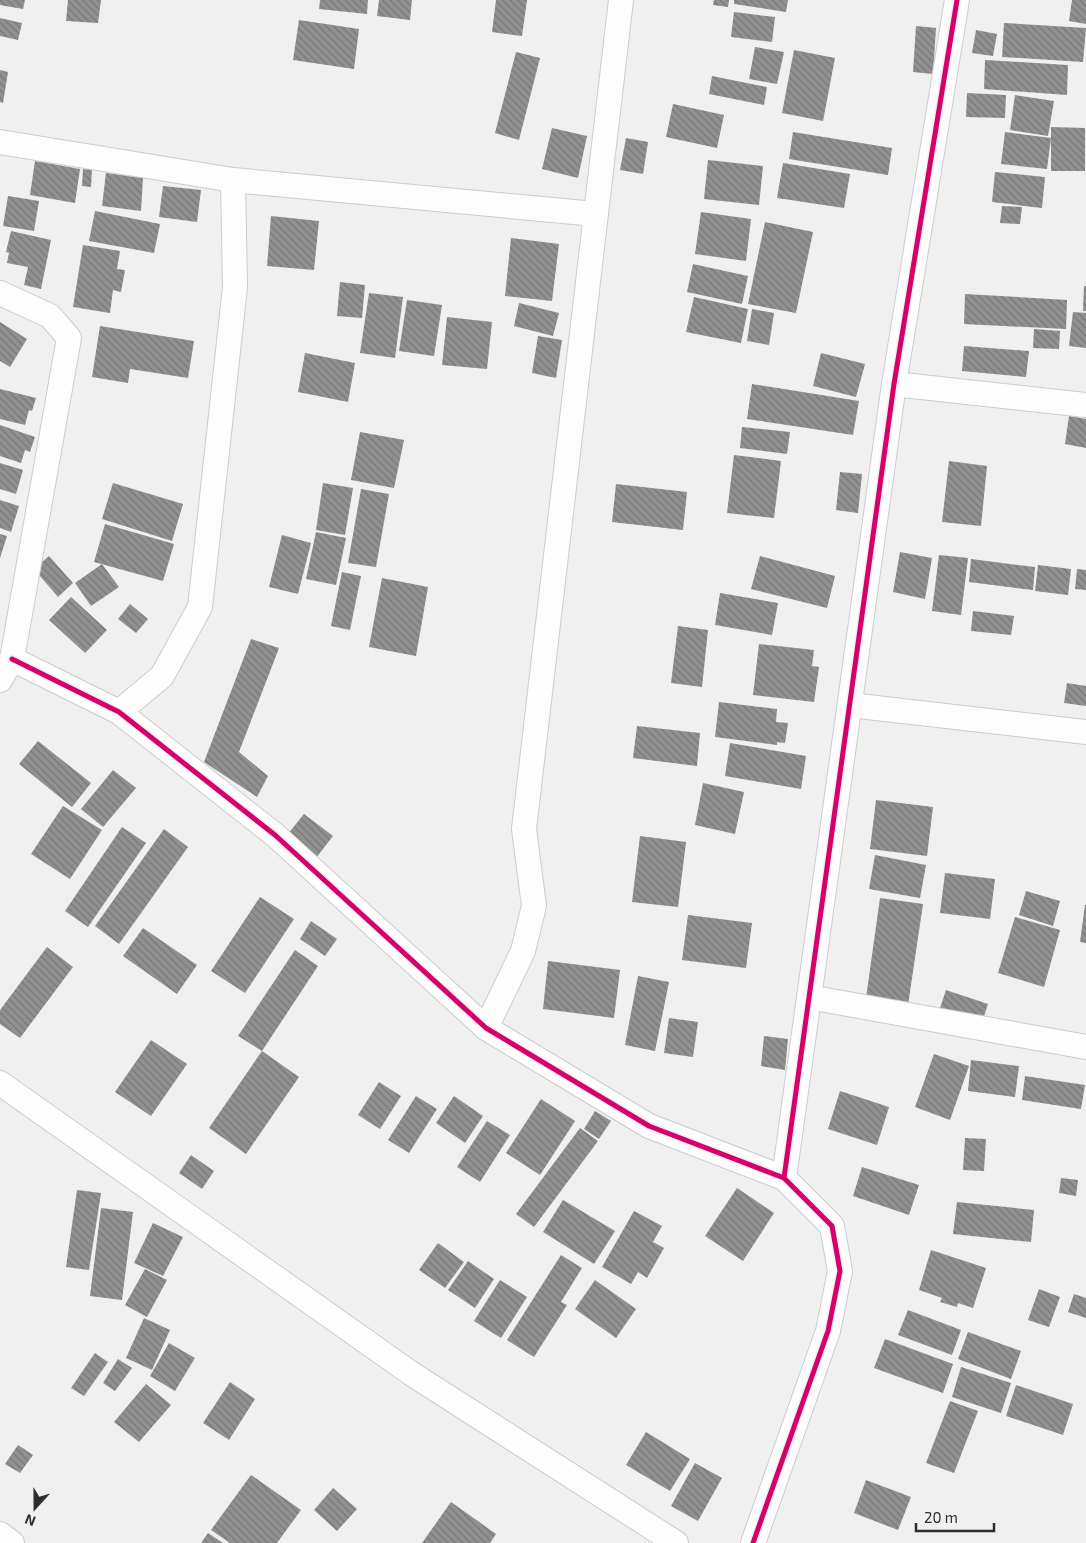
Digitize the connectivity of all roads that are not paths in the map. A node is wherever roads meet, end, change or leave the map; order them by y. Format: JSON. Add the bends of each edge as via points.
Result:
{"nodes":[{"id":1,"x":621,"y":0,"type":"edge"},
{"id":2,"x":957,"y":0,"type":"edge"},
{"id":3,"x":0,"y":142,"type":"edge"},
{"id":4,"x":233,"y":180,"type":"junction"},
{"id":5,"x":595,"y":214,"type":"junction"},
{"id":6,"x":0,"y":293,"type":"edge"},
{"id":7,"x":894,"y":384,"type":"junction"},
{"id":8,"x":1086,"y":405,"type":"edge"},
{"id":9,"x":12,"y":659,"type":"junction"},
{"id":10,"x":0,"y":680,"type":"edge"},
{"id":11,"x":850,"y":705,"type":"junction"},
{"id":12,"x":119,"y":712,"type":"junction"},
{"id":13,"x":1086,"y":732,"type":"edge"},
{"id":14,"x":809,"y":997,"type":"junction"},
{"id":15,"x":486,"y":1028,"type":"junction"},
{"id":16,"x":1086,"y":1048,"type":"edge"},
{"id":17,"x":0,"y":1083,"type":"edge"},
{"id":18,"x":784,"y":1178,"type":"junction"},
{"id":19,"x":0,"y":1534,"type":"edge"},
{"id":20,"x":12,"y":1543,"type":"edge"},
{"id":21,"x":676,"y":1543,"type":"edge"},
{"id":22,"x":753,"y":1543,"type":"edge"}],
"edges":[{"from":1,"to":5,"type":"street"},
{"from":2,"to":7,"type":"street"},
{"from":3,"to":4,"type":"street"},
{"from":4,"to":5,"type":"street"},
{"from":4,"to":12,"type":"street","via":[[235,287],[200,607],[162,676]]},
{"from":5,"to":15,"type":"street","via":[[524,829],[534,906],[523,951]]},
{"from":6,"to":9,"type":"street","via":[[50,316],[69,338]]},
{"from":7,"to":8,"type":"street"},
{"from":7,"to":11,"type":"street"},
{"from":9,"to":10,"type":"street"},
{"from":9,"to":12,"type":"street"},
{"from":11,"to":13,"type":"street"},
{"from":11,"to":14,"type":"street"},
{"from":12,"to":15,"type":"street","via":[[275,836]]},
{"from":14,"to":16,"type":"street"},
{"from":14,"to":18,"type":"street"},
{"from":15,"to":18,"type":"street","via":[[649,1126]]},
{"from":17,"to":21,"type":"street","via":[[412,1374]]},
{"from":18,"to":22,"type":"street","via":[[832,1226],[840,1271],[828,1332]]},
{"from":19,"to":20,"type":"street"}]}
